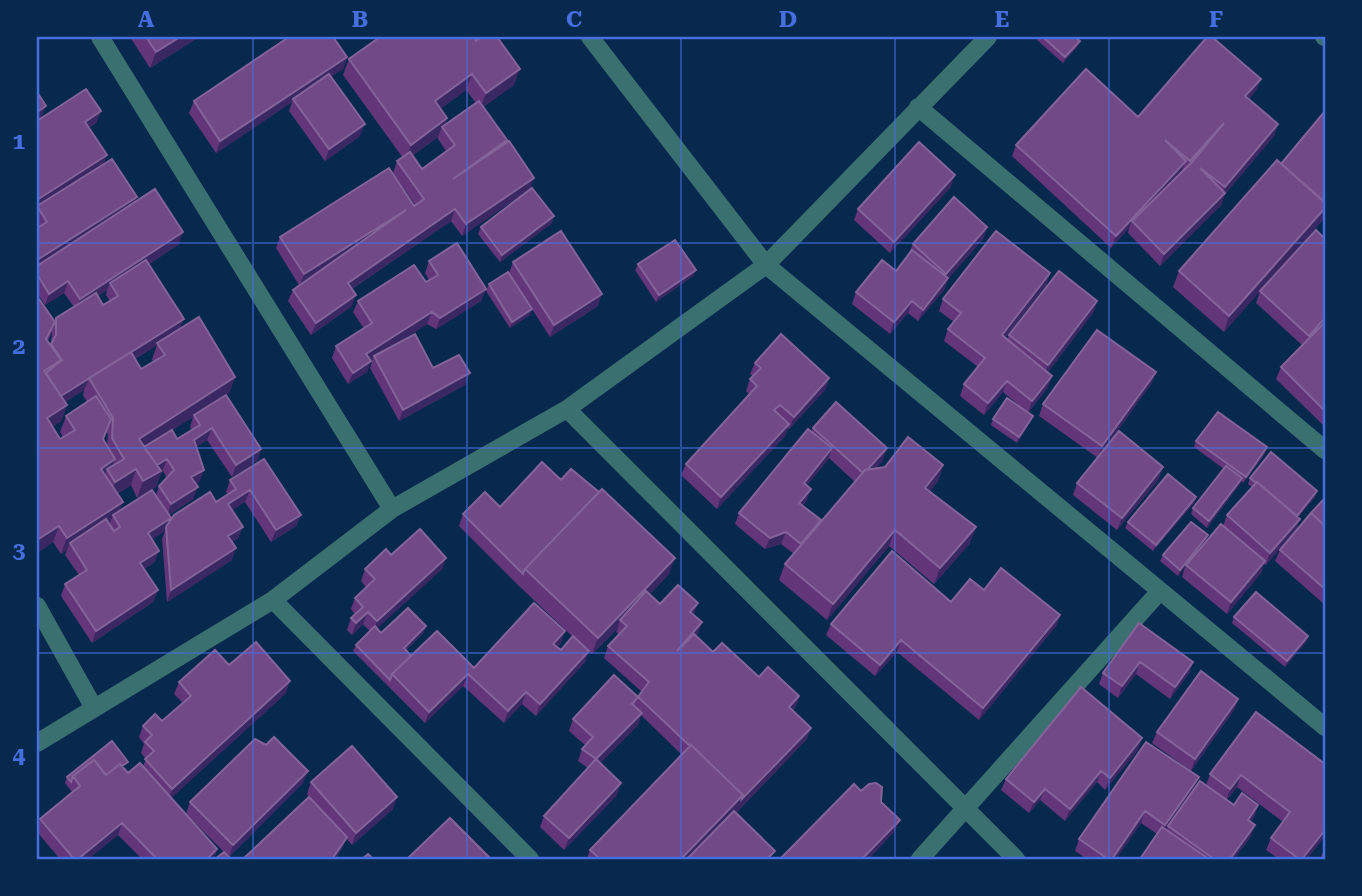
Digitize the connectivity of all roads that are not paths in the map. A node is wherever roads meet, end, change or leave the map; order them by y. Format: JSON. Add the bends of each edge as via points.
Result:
{"nodes":[{"id":1,"x":100,"y":37,"type":"edge"},
{"id":2,"x":590,"y":37,"type":"edge"},
{"id":3,"x":988,"y":37,"type":"edge"},
{"id":4,"x":918,"y":107,"type":"junction"},
{"id":5,"x":766,"y":265,"type":"junction"},
{"id":6,"x":567,"y":409,"type":"junction"},
{"id":7,"x":1325,"y":450,"type":"edge"},
{"id":8,"x":392,"y":509,"type":"junction"},
{"id":9,"x":1160,"y":591,"type":"junction"},
{"id":10,"x":273,"y":600,"type":"junction"},
{"id":11,"x":37,"y":606,"type":"edge"},
{"id":12,"x":94,"y":708,"type":"junction"},
{"id":13,"x":1325,"y":727,"type":"edge"},
{"id":14,"x":37,"y":743,"type":"edge"},
{"id":15,"x":965,"y":808,"type":"junction"},
{"id":16,"x":530,"y":859,"type":"edge"},
{"id":17,"x":920,"y":859,"type":"edge"},
{"id":18,"x":1016,"y":859,"type":"edge"}],
"edges":[{"from":1,"to":8,"type":"street"},
{"from":2,"to":5,"type":"street"},
{"from":3,"to":4,"type":"street"},
{"from":4,"to":5,"type":"street"},
{"from":4,"to":7,"type":"street"},
{"from":5,"to":6,"type":"street"},
{"from":5,"to":9,"type":"street"},
{"from":6,"to":8,"type":"street"},
{"from":6,"to":15,"type":"street"},
{"from":8,"to":10,"type":"street"},
{"from":9,"to":13,"type":"street"},
{"from":9,"to":15,"type":"street"},
{"from":10,"to":12,"type":"street"},
{"from":10,"to":16,"type":"street"},
{"from":11,"to":12,"type":"street"},
{"from":12,"to":14,"type":"street"},
{"from":15,"to":17,"type":"street"},
{"from":15,"to":18,"type":"street"}]}
